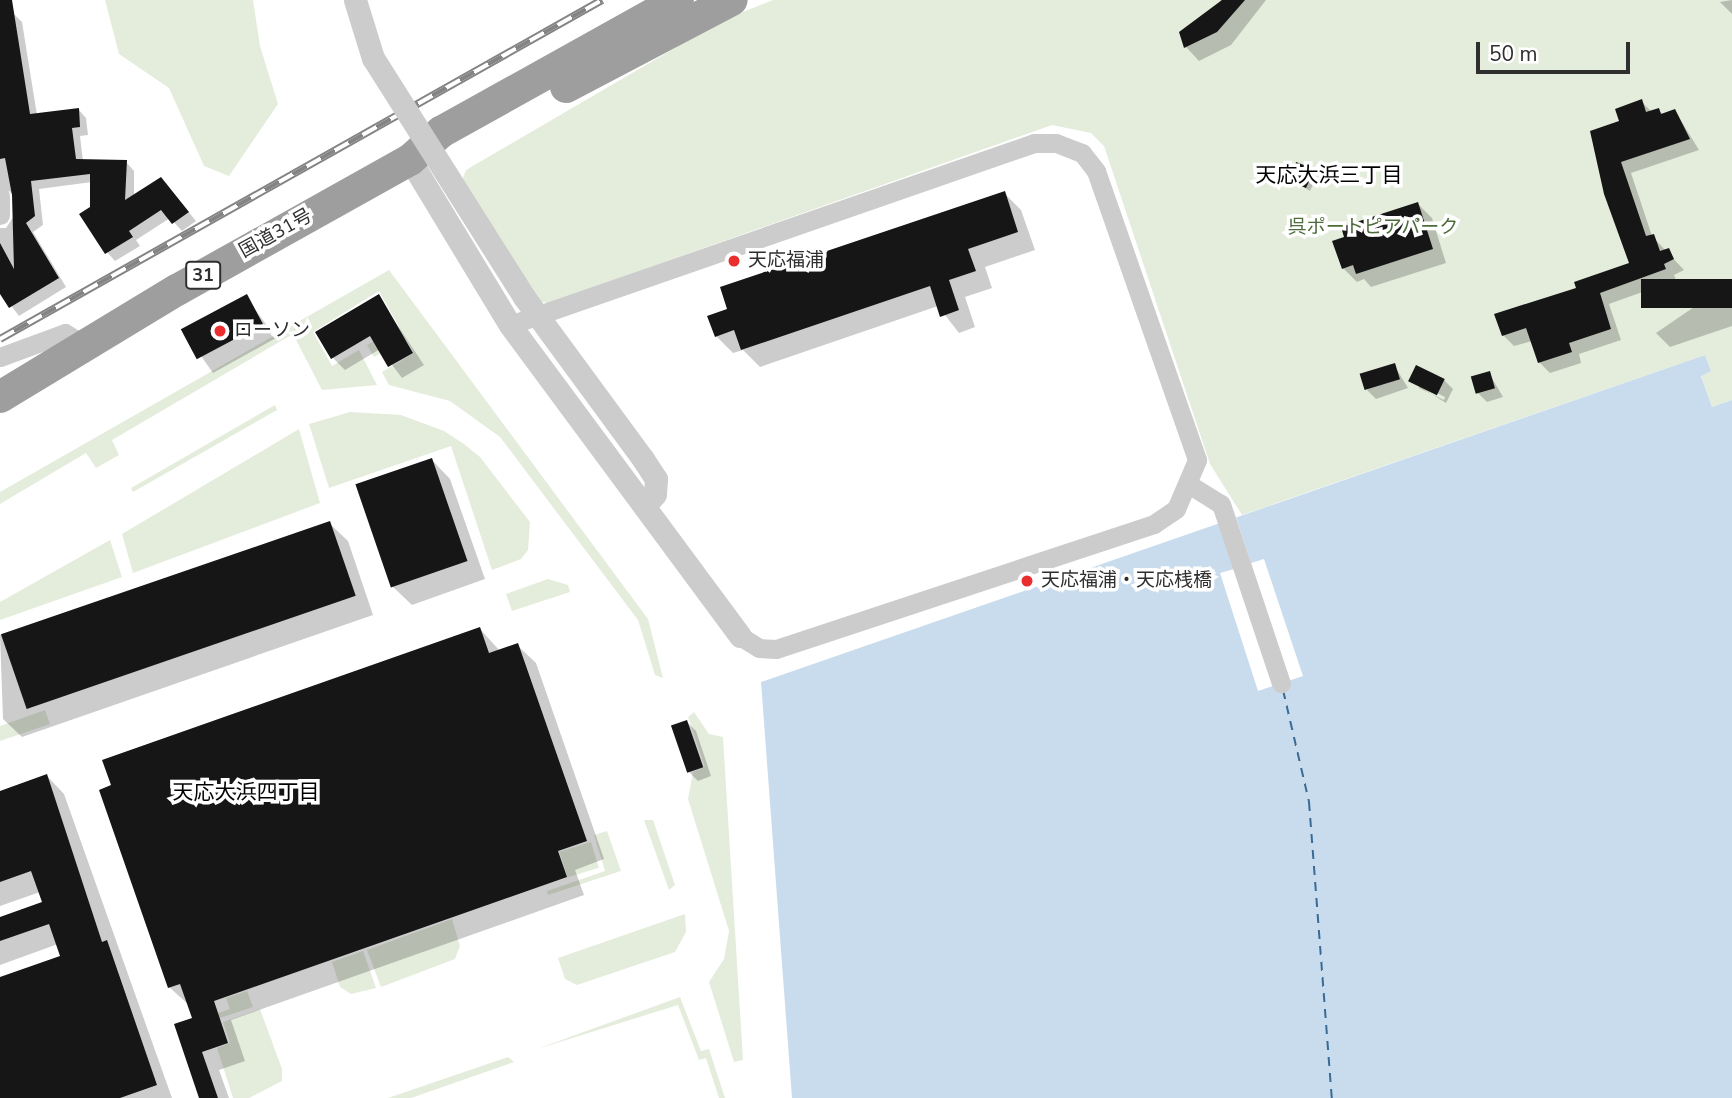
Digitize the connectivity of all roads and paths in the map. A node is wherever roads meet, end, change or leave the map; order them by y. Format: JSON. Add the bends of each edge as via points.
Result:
{"nodes":[{"id":1,"x":355,"y":0,"type":"edge"},
{"id":2,"x":678,"y":0,"type":"edge"},
{"id":3,"x":732,"y":0,"type":"edge"},
{"id":4,"x":410,"y":160,"type":"junction"},
{"id":5,"x":0,"y":196,"type":"edge"},
{"id":6,"x":0,"y":215,"type":"edge"},
{"id":7,"x":510,"y":326,"type":"junction"},
{"id":8,"x":84,"y":345,"type":"junction"},
{"id":9,"x":0,"y":357,"type":"edge"},
{"id":10,"x":0,"y":397,"type":"edge"},
{"id":11,"x":1190,"y":485,"type":"junction"},
{"id":12,"x":645,"y":506,"type":"junction"},
{"id":13,"x":740,"y":636,"type":"joint"},
{"id":14,"x":1281,"y":683,"type":"dead end"}],
"edges":[{"from":1,"to":12,"type":"street","bridge":true,"via":[[373,58],[524,297],[656,479],[655,494]]},
{"from":2,"to":4,"type":"highway","name":"国道31号","number":"31","via":[[441,132]]},
{"from":3,"to":4,"type":"highway","name":"国道31号","number":"31","via":[[451,148]]},
{"from":4,"to":7,"type":"street"},
{"from":4,"to":8,"type":"highway","name":"国道31号","number":"31"},
{"from":5,"to":6,"type":"street"},
{"from":7,"to":11,"type":"street","via":[[1034,143],[1056,143],[1082,153],[1096,172],[1198,460]]},
{"from":7,"to":12,"type":"street"},
{"from":8,"to":9,"type":"street","via":[[65,333]]},
{"from":8,"to":10,"type":"highway","name":"国道31号","number":"31"},
{"from":11,"to":13,"type":"street","via":[[1176,509],[1154,524],[776,649],[759,648]]},
{"from":11,"to":14,"type":"street","via":[[1221,504]]},
{"from":12,"to":13,"type":"street"}]}
